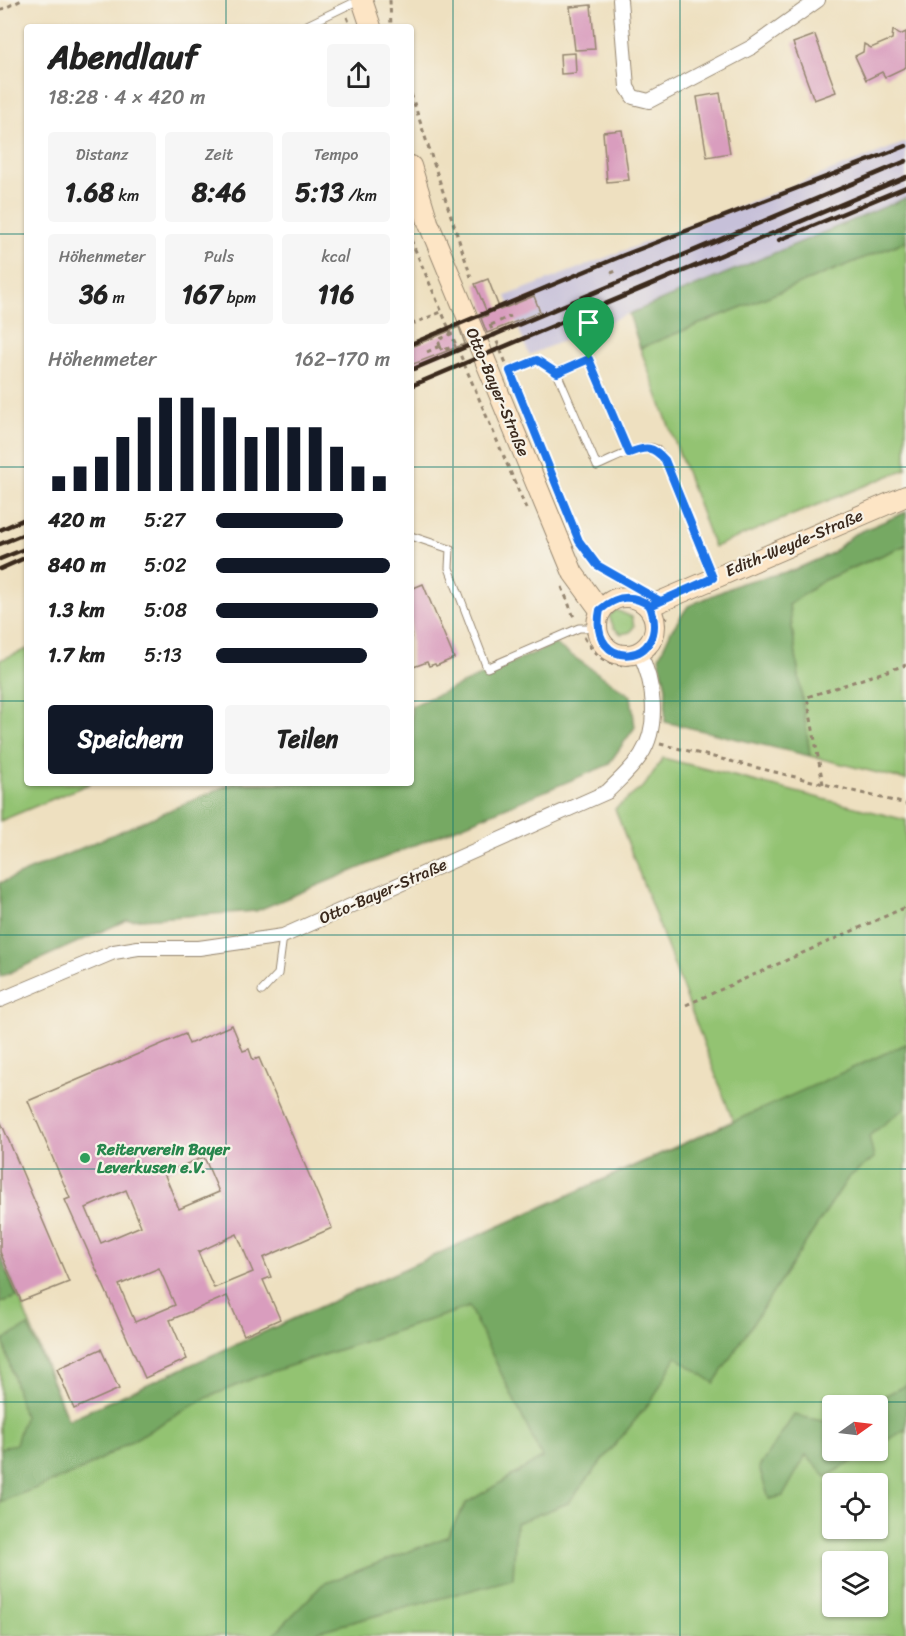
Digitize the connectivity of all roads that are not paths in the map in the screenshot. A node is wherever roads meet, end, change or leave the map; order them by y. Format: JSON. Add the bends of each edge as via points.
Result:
{"nodes":[{"id":1,"x":361,"y":0,"type":"edge"},
{"id":2,"x":620,"y":0,"type":"edge"},
{"id":3,"x":818,"y":0,"type":"edge"},
{"id":4,"x":309,"y":24,"type":"edge"},
{"id":5,"x":370,"y":24,"type":"edge"},
{"id":6,"x":414,"y":176,"type":"edge"},
{"id":7,"x":629,"y":453,"type":"junction"},
{"id":8,"x":906,"y":496,"type":"edge"},
{"id":9,"x":414,"y":537,"type":"edge"},
{"id":10,"x":713,"y":578,"type":"junction"},
{"id":11,"x":655,"y":604,"type":"junction"},
{"id":12,"x":598,"y":619,"type":"junction"},
{"id":13,"x":646,"y":654,"type":"junction"},
{"id":14,"x":283,"y":936,"type":"junction"},
{"id":15,"x":262,"y":990,"type":"dead end"},
{"id":16,"x":0,"y":1000,"type":"edge"}],
"edges":[{"from":1,"to":4,"type":"lane"},
{"from":1,"to":5,"type":"street"},
{"from":2,"to":3,"type":"street","via":[[627,87],[633,97],[649,101],[752,47]]},
{"from":6,"to":12,"type":"street","name":"Otto-Bayer-Straße","via":[[428,222],[573,573]]},
{"from":7,"to":7,"type":"lane","via":[[597,466],[557,373],[589,359]]},
{"from":7,"to":10,"type":"lane","via":[[644,447],[656,449],[665,460]]},
{"from":8,"to":10,"type":"street","name":"Edith-Weyde-Straße"},
{"from":9,"to":12,"type":"lane","via":[[450,549],[449,568],[488,668]]},
{"from":10,"to":11,"type":"street","name":"Edith-Weyde-Straße"},
{"from":11,"to":12,"type":"street","via":[[632,597],[619,598]]},
{"from":11,"to":13,"type":"street","via":[[655,629]]},
{"from":12,"to":13,"type":"street","via":[[601,640],[614,652]]},
{"from":13,"to":14,"type":"street","name":"Otto-Bayer-Straße","via":[[652,702],[648,740],[630,770],[607,792]]},
{"from":14,"to":15,"type":"lane","via":[[278,974]]},
{"from":14,"to":16,"type":"street","name":"Otto-Bayer-Straße","via":[[199,948],[114,951]]}]}
